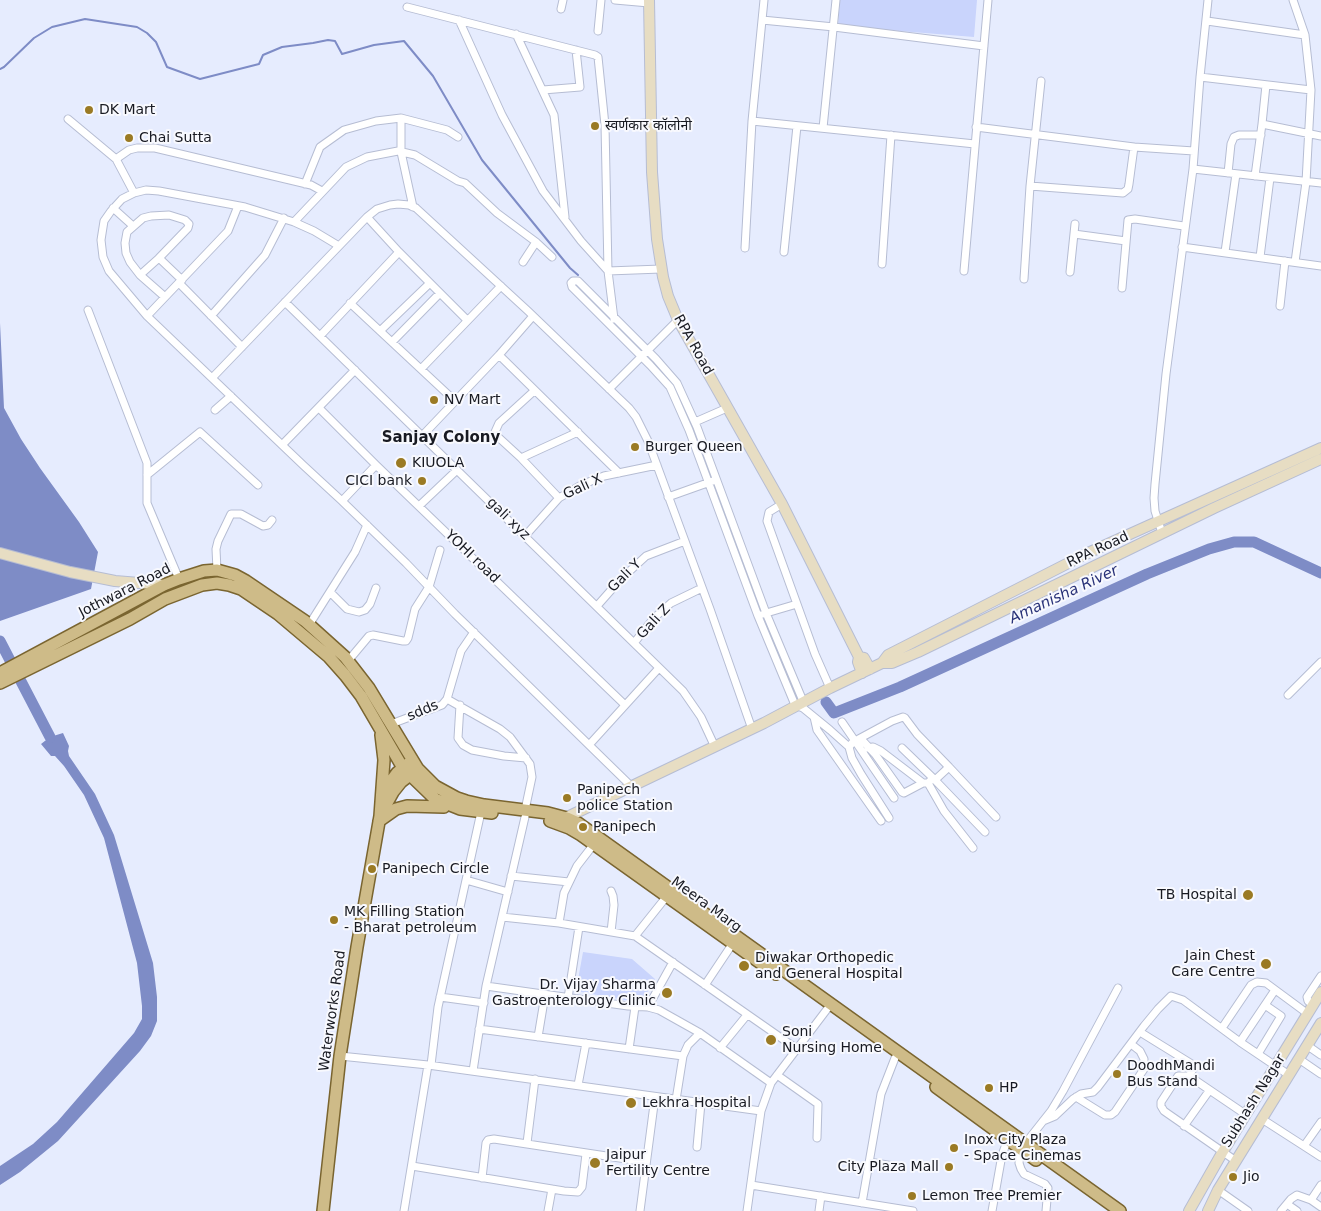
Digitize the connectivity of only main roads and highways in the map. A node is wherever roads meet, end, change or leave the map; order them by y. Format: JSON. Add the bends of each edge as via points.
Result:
{"nodes":[{"id":1,"x":1,"y":679,"type":"edge"},
{"id":2,"x":380,"y":730,"type":"junction"},
{"id":3,"x":411,"y":768,"type":"junction"},
{"id":4,"x":382,"y":793,"type":"junction"},
{"id":5,"x":456,"y":808,"type":"junction"},
{"id":6,"x":525,"y":814,"type":"junction"},
{"id":7,"x":380,"y":819,"type":"junction"},
{"id":8,"x":829,"y":1007,"type":"junction"},
{"id":9,"x":1009,"y":1136,"type":"junction"},
{"id":10,"x":1023,"y":1145,"type":"junction"},
{"id":11,"x":323,"y":1211,"type":"edge"},
{"id":12,"x":1107,"y":1211,"type":"edge"},
{"id":13,"x":1120,"y":1211,"type":"edge"}],
"edges":[{"from":1,"to":2,"type":"main road","name":"Jothwara Road","via":[[42,663],[165,599],[217,583],[241,589],[329,657],[361,696]]},
{"from":1,"to":3,"type":"main road","name":"Jothwara Road","via":[[31,656],[164,585],[204,571],[217,570],[246,581],[309,625],[348,661],[391,724]]},
{"from":2,"to":3,"type":"main road","name":"Meera Marg"},
{"from":2,"to":4,"type":"main road","via":[[384,760]]},
{"from":3,"to":4,"type":"main road","via":[[389,781]]},
{"from":3,"to":5,"type":"main road","name":"Meera Marg","via":[[435,799]]},
{"from":3,"to":6,"type":"main road","name":"Meera Marg","via":[[457,798]]},
{"from":3,"to":7,"type":"main road","via":[[393,792]]},
{"from":4,"to":7,"type":"main road"},
{"from":5,"to":6,"type":"main road","name":"Meera Marg"},
{"from":5,"to":7,"type":"main road","via":[[407,806]]},
{"from":6,"to":8,"type":"main road","name":"Meera Marg","via":[[569,828]]},
{"from":6,"to":8,"type":"main road","name":"Meera Marg","via":[[567,818],[578,823]]},
{"from":7,"to":11,"type":"main road","name":"Waterworks Road","via":[[340,1056]]},
{"from":8,"to":9,"type":"main road","name":"Meera Marg"},
{"from":8,"to":9,"type":"main road","name":"Meera Marg","via":[[895,1058]]},
{"from":9,"to":10,"type":"main road","name":"Meera Marg"},
{"from":10,"to":12,"type":"main road","name":"Meera Marg"},
{"from":10,"to":13,"type":"main road","name":"Meera Marg"}]}
